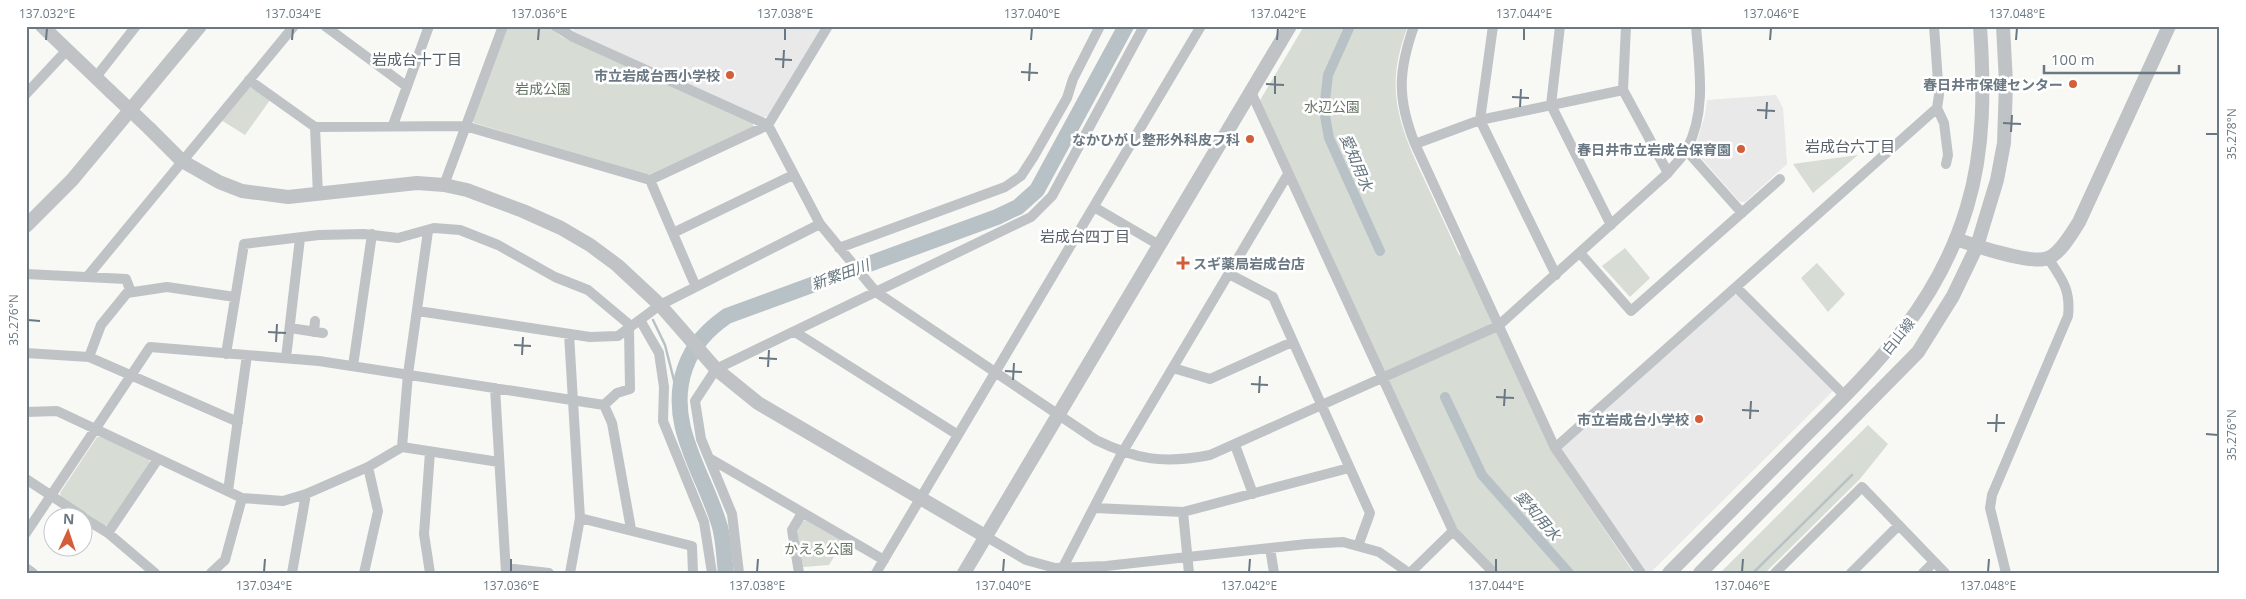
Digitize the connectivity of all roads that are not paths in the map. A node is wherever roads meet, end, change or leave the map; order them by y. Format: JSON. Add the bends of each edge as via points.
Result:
{"nodes":[{"id":1,"x":42,"y":26,"type":"edge"},
{"id":2,"x":136,"y":26,"type":"edge"},
{"id":3,"x":200,"y":26,"type":"edge"},
{"id":4,"x":294,"y":26,"type":"edge"},
{"id":5,"x":325,"y":26,"type":"edge"},
{"id":6,"x":429,"y":26,"type":"edge"},
{"id":7,"x":503,"y":26,"type":"edge"},
{"id":8,"x":555,"y":26,"type":"edge"},
{"id":9,"x":828,"y":26,"type":"edge"},
{"id":10,"x":1100,"y":26,"type":"edge"},
{"id":11,"x":1144,"y":26,"type":"edge"},
{"id":12,"x":1201,"y":26,"type":"edge"},
{"id":13,"x":1290,"y":26,"type":"edge"},
{"id":14,"x":1414,"y":26,"type":"edge"},
{"id":15,"x":1493,"y":26,"type":"edge"},
{"id":16,"x":1560,"y":26,"type":"edge"},
{"id":17,"x":1626,"y":26,"type":"edge"},
{"id":18,"x":1696,"y":26,"type":"edge"},
{"id":19,"x":1934,"y":26,"type":"edge"},
{"id":20,"x":1980,"y":26,"type":"edge"},
{"id":21,"x":2003,"y":26,"type":"edge"},
{"id":22,"x":2169,"y":26,"type":"edge"},
{"id":23,"x":568,"y":30,"type":"edge"},
{"id":24,"x":67,"y":50,"type":"junction"},
{"id":25,"x":96,"y":77,"type":"junction"},
{"id":26,"x":249,"y":80,"type":"junction"},
{"id":27,"x":406,"y":86,"type":"junction"},
{"id":28,"x":1623,"y":90,"type":"junction"},
{"id":29,"x":1251,"y":92,"type":"junction"},
{"id":30,"x":26,"y":94,"type":"edge"},
{"id":31,"x":1552,"y":105,"type":"junction"},
{"id":32,"x":1937,"y":108,"type":"junction"},
{"id":33,"x":1480,"y":120,"type":"junction"},
{"id":34,"x":768,"y":125,"type":"junction"},
{"id":35,"x":393,"y":126,"type":"junction"},
{"id":36,"x":465,"y":126,"type":"junction"},
{"id":37,"x":316,"y":127,"type":"junction"},
{"id":38,"x":1415,"y":144,"type":"junction"},
{"id":39,"x":1686,"y":150,"type":"junction"},
{"id":40,"x":182,"y":160,"type":"junction"},
{"id":41,"x":1946,"y":164,"type":"dead end"},
{"id":42,"x":1668,"y":173,"type":"junction"},
{"id":43,"x":1288,"y":174,"type":"junction"},
{"id":44,"x":794,"y":175,"type":"junction"},
{"id":45,"x":1780,"y":179,"type":"dead end"},
{"id":46,"x":650,"y":180,"type":"junction"},
{"id":47,"x":444,"y":185,"type":"junction"},
{"id":48,"x":318,"y":195,"type":"junction"},
{"id":49,"x":1094,"y":207,"type":"junction"},
{"id":50,"x":1742,"y":213,"type":"junction"},
{"id":51,"x":820,"y":224,"type":"junction"},
{"id":52,"x":1611,"y":225,"type":"junction"},
{"id":53,"x":26,"y":226,"type":"edge"},
{"id":54,"x":428,"y":231,"type":"junction"},
{"id":55,"x":673,"y":232,"type":"junction"},
{"id":56,"x":372,"y":234,"type":"junction"},
{"id":57,"x":300,"y":238,"type":"junction"},
{"id":58,"x":1956,"y":239,"type":"junction"},
{"id":59,"x":1159,"y":245,"type":"junction"},
{"id":60,"x":1977,"y":246,"type":"junction"},
{"id":61,"x":840,"y":249,"type":"junction"},
{"id":62,"x":1580,"y":253,"type":"junction"},
{"id":63,"x":2048,"y":258,"type":"junction"},
{"id":64,"x":26,"y":274,"type":"edge"},
{"id":65,"x":1229,"y":274,"type":"junction"},
{"id":66,"x":1556,"y":275,"type":"junction"},
{"id":67,"x":87,"y":277,"type":"junction"},
{"id":68,"x":696,"y":287,"type":"junction"},
{"id":69,"x":1736,"y":287,"type":"junction"},
{"id":70,"x":875,"y":291,"type":"junction"},
{"id":71,"x":131,"y":292,"type":"junction"},
{"id":72,"x":235,"y":297,"type":"junction"},
{"id":73,"x":660,"y":305,"type":"junction"},
{"id":74,"x":418,"y":311,"type":"junction"},
{"id":75,"x":315,"y":320,"type":"dead end"},
{"id":76,"x":633,"y":325,"type":"junction"},
{"id":77,"x":1498,"y":326,"type":"junction"},
{"id":78,"x":290,"y":328,"type":"junction"},
{"id":79,"x":795,"y":332,"type":"junction"},
{"id":80,"x":569,"y":334,"type":"junction"},
{"id":81,"x":1292,"y":342,"type":"junction"},
{"id":82,"x":26,"y":353,"type":"edge"},
{"id":83,"x":226,"y":354,"type":"junction"},
{"id":84,"x":247,"y":355,"type":"junction"},
{"id":85,"x":89,"y":357,"type":"junction"},
{"id":86,"x":286,"y":358,"type":"junction"},
{"id":87,"x":353,"y":366,"type":"junction"},
{"id":88,"x":1173,"y":368,"type":"junction"},
{"id":89,"x":716,"y":369,"type":"junction"},
{"id":90,"x":996,"y":373,"type":"junction"},
{"id":91,"x":408,"y":374,"type":"junction"},
{"id":92,"x":130,"y":375,"type":"junction"},
{"id":93,"x":1383,"y":379,"type":"junction"},
{"id":94,"x":495,"y":388,"type":"junction"},
{"id":95,"x":1845,"y":396,"type":"junction"},
{"id":96,"x":573,"y":400,"type":"junction"},
{"id":97,"x":604,"y":405,"type":"junction"},
{"id":98,"x":1321,"y":406,"type":"junction"},
{"id":99,"x":26,"y":412,"type":"edge"},
{"id":100,"x":1060,"y":414,"type":"junction"},
{"id":101,"x":238,"y":422,"type":"junction"},
{"id":102,"x":95,"y":430,"type":"junction"},
{"id":103,"x":958,"y":435,"type":"junction"},
{"id":104,"x":1235,"y":445,"type":"junction"},
{"id":105,"x":402,"y":447,"type":"junction"},
{"id":106,"x":1554,"y":448,"type":"junction"},
{"id":107,"x":430,"y":452,"type":"junction"},
{"id":108,"x":1122,"y":453,"type":"junction"},
{"id":109,"x":709,"y":458,"type":"junction"},
{"id":110,"x":158,"y":459,"type":"junction"},
{"id":111,"x":499,"y":462,"type":"junction"},
{"id":112,"x":368,"y":467,"type":"junction"},
{"id":113,"x":1349,"y":468,"type":"junction"},
{"id":114,"x":26,"y":479,"type":"edge"},
{"id":115,"x":228,"y":491,"type":"junction"},
{"id":116,"x":306,"y":494,"type":"junction"},
{"id":117,"x":1253,"y":494,"type":"junction"},
{"id":118,"x":51,"y":496,"type":"junction"},
{"id":119,"x":242,"y":498,"type":"junction"},
{"id":120,"x":921,"y":498,"type":"junction"},
{"id":121,"x":66,"y":506,"type":"edge"},
{"id":122,"x":1094,"y":508,"type":"junction"},
{"id":123,"x":1183,"y":512,"type":"junction"},
{"id":124,"x":802,"y":513,"type":"junction"},
{"id":125,"x":580,"y":518,"type":"junction"},
{"id":126,"x":92,"y":523,"type":"edge"},
{"id":127,"x":1899,"y":526,"type":"junction"},
{"id":128,"x":631,"y":529,"type":"junction"},
{"id":129,"x":1453,"y":531,"type":"junction"},
{"id":130,"x":26,"y":533,"type":"edge"},
{"id":131,"x":108,"y":533,"type":"junction"},
{"id":132,"x":985,"y":536,"type":"junction"},
{"id":133,"x":1358,"y":546,"type":"junction"},
{"id":134,"x":1270,"y":548,"type":"junction"},
{"id":135,"x":1187,"y":557,"type":"junction"},
{"id":136,"x":884,"y":560,"type":"junction"},
{"id":137,"x":1934,"y":562,"type":"junction"},
{"id":138,"x":26,"y":568,"type":"edge"},
{"id":139,"x":1107,"y":569,"type":"edge"},
{"id":140,"x":506,"y":570,"type":"edge"},
{"id":141,"x":1061,"y":570,"type":"edge"},
{"id":142,"x":33,"y":573,"type":"edge"},
{"id":143,"x":154,"y":573,"type":"edge"},
{"id":144,"x":211,"y":573,"type":"edge"},
{"id":145,"x":292,"y":573,"type":"edge"},
{"id":146,"x":364,"y":573,"type":"edge"},
{"id":147,"x":430,"y":573,"type":"edge"},
{"id":148,"x":549,"y":573,"type":"edge"},
{"id":149,"x":570,"y":573,"type":"edge"},
{"id":150,"x":693,"y":573,"type":"edge"},
{"id":151,"x":712,"y":573,"type":"edge"},
{"id":152,"x":739,"y":573,"type":"edge"},
{"id":153,"x":799,"y":573,"type":"edge"},
{"id":154,"x":876,"y":573,"type":"edge"},
{"id":155,"x":964,"y":573,"type":"edge"},
{"id":156,"x":1188,"y":573,"type":"edge"},
{"id":157,"x":1274,"y":573,"type":"edge"},
{"id":158,"x":1409,"y":573,"type":"edge"},
{"id":159,"x":1494,"y":573,"type":"edge"},
{"id":160,"x":1640,"y":573,"type":"edge"},
{"id":161,"x":1669,"y":573,"type":"edge"},
{"id":162,"x":1700,"y":573,"type":"edge"},
{"id":163,"x":1775,"y":573,"type":"edge"},
{"id":164,"x":1851,"y":573,"type":"edge"},
{"id":165,"x":1923,"y":573,"type":"edge"},
{"id":166,"x":1945,"y":573,"type":"edge"},
{"id":167,"x":2006,"y":573,"type":"edge"}],
"edges":[{"from":1,"to":24,"type":"street"},
{"from":2,"to":25,"type":"street"},
{"from":3,"to":53,"type":"street","via":[[72,180]]},
{"from":4,"to":26,"type":"street"},
{"from":5,"to":27,"type":"street"},
{"from":6,"to":27,"type":"street"},
{"from":7,"to":36,"type":"street"},
{"from":8,"to":23,"type":"street"},
{"from":9,"to":34,"type":"street"},
{"from":10,"to":61,"type":"street","via":[[1067,98],[1021,176],[1005,188]]},
{"from":11,"to":70,"type":"street","via":[[1052,196],[1038,212]]},
{"from":12,"to":49,"type":"street"},
{"from":13,"to":29,"type":"street"},
{"from":14,"to":38,"type":"street","via":[[1404,56],[1402,95],[1406,121]]},
{"from":15,"to":33,"type":"street"},
{"from":16,"to":31,"type":"street"},
{"from":17,"to":28,"type":"street"},
{"from":18,"to":39,"type":"street","via":[[1700,98]]},
{"from":19,"to":32,"type":"street"},
{"from":20,"to":58,"type":"street","name":"白山線","via":[[1984,83],[1980,138],[1969,198]]},
{"from":21,"to":60,"type":"street","name":"白山線","via":[[2006,83],[2004,143],[1997,180]]},
{"from":22,"to":63,"type":"street","via":[[2078,222],[2069,237]]},
{"from":23,"to":34,"type":"street"},
{"from":24,"to":25,"type":"street"},
{"from":24,"to":30,"type":"street"},
{"from":25,"to":40,"type":"street","bridge":true},
{"from":26,"to":37,"type":"street"},
{"from":26,"to":40,"type":"street"},
{"from":27,"to":35,"type":"street"},
{"from":28,"to":31,"type":"street"},
{"from":28,"to":42,"type":"street"},
{"from":29,"to":43,"type":"street"},
{"from":29,"to":59,"type":"street"},
{"from":31,"to":33,"type":"street"},
{"from":31,"to":52,"type":"street"},
{"from":32,"to":41,"type":"street","via":[[1944,123]]},
{"from":32,"to":69,"type":"street"},
{"from":33,"to":38,"type":"street"},
{"from":33,"to":66,"type":"street"},
{"from":34,"to":44,"type":"street"},
{"from":34,"to":46,"type":"street"},
{"from":35,"to":36,"type":"street"},
{"from":35,"to":37,"type":"street"},
{"from":36,"to":46,"type":"street"},
{"from":36,"to":47,"type":"street"},
{"from":37,"to":48,"type":"street"},
{"from":38,"to":77,"type":"street"},
{"from":39,"to":42,"type":"street"},
{"from":39,"to":50,"type":"street"},
{"from":40,"to":48,"type":"street","via":[[219,182],[242,191],[288,197]]},
{"from":40,"to":67,"type":"street"},
{"from":42,"to":52,"type":"street"},
{"from":43,"to":65,"type":"street"},
{"from":43,"to":93,"type":"street"},
{"from":44,"to":51,"type":"street"},
{"from":44,"to":55,"type":"street"},
{"from":45,"to":50,"type":"street"},
{"from":46,"to":55,"type":"street"},
{"from":47,"to":48,"type":"street","via":[[417,183]]},
{"from":47,"to":73,"type":"street","via":[[524,211],[560,228],[617,265]]},
{"from":49,"to":59,"type":"street"},
{"from":49,"to":90,"type":"street"},
{"from":50,"to":62,"type":"street","via":[[1631,311]]},
{"from":51,"to":61,"type":"street"},
{"from":51,"to":68,"type":"street"},
{"from":52,"to":62,"type":"street"},
{"from":54,"to":56,"type":"street","via":[[398,238]]},
{"from":54,"to":74,"type":"street"},
{"from":54,"to":76,"type":"street","via":[[437,228],[460,230],[498,245],[555,277],[596,294]]},
{"from":55,"to":68,"type":"street"},
{"from":56,"to":57,"type":"street"},
{"from":56,"to":87,"type":"street"},
{"from":57,"to":72,"type":"street","via":[[244,244]]},
{"from":57,"to":78,"type":"street"},
{"from":58,"to":60,"type":"street"},
{"from":58,"to":95,"type":"street","name":"白山線","via":[[1933,287],[1902,334]]},
{"from":59,"to":100,"type":"street"},
{"from":60,"to":63,"type":"street","via":[[2032,259]]},
{"from":60,"to":162,"type":"street","name":"白山線","via":[[1953,296],[1918,352]]},
{"from":61,"to":70,"type":"street"},
{"from":62,"to":66,"type":"street"},
{"from":63,"to":167,"type":"street","via":[[2066,286],[2070,301],[2068,316],[1992,495],[1990,508]]},
{"from":64,"to":67,"type":"street"},
{"from":65,"to":81,"type":"street","via":[[1273,297]]},
{"from":65,"to":88,"type":"street"},
{"from":66,"to":77,"type":"street"},
{"from":67,"to":71,"type":"street","via":[[126,279]]},
{"from":68,"to":73,"type":"street"},
{"from":69,"to":95,"type":"street"},
{"from":69,"to":106,"type":"street"},
{"from":70,"to":79,"type":"street"},
{"from":70,"to":90,"type":"street"},
{"from":71,"to":72,"type":"street","via":[[168,286]]},
{"from":71,"to":85,"type":"street","via":[[126,293],[101,325]]},
{"from":72,"to":83,"type":"street"},
{"from":73,"to":76,"type":"street"},
{"from":73,"to":89,"type":"street"},
{"from":74,"to":80,"type":"street"},
{"from":74,"to":91,"type":"street"},
{"from":75,"to":78,"type":"street","via":[[318,332]]},
{"from":76,"to":80,"type":"street","via":[[618,336]]},
{"from":76,"to":97,"type":"street","via":[[630,389],[617,393]]},
{"from":76,"to":151,"type":"street","via":[[659,353],[664,386],[663,421],[704,522]]},
{"from":77,"to":93,"type":"street"},
{"from":77,"to":106,"type":"street"},
{"from":78,"to":86,"type":"street"},
{"from":79,"to":89,"type":"street"},
{"from":79,"to":103,"type":"street"},
{"from":80,"to":96,"type":"street"},
{"from":81,"to":88,"type":"street","via":[[1210,379]]},
{"from":81,"to":98,"type":"street"},
{"from":82,"to":85,"type":"street"},
{"from":83,"to":84,"type":"street"},
{"from":83,"to":92,"type":"street","via":[[150,347]]},
{"from":84,"to":86,"type":"street"},
{"from":84,"to":101,"type":"street"},
{"from":85,"to":92,"type":"street"},
{"from":86,"to":87,"type":"street"},
{"from":87,"to":91,"type":"street"},
{"from":88,"to":108,"type":"street"},
{"from":89,"to":109,"type":"street","via":[[695,401],[701,439]]},
{"from":89,"to":120,"type":"street","via":[[758,403]]},
{"from":90,"to":100,"type":"street"},
{"from":90,"to":103,"type":"street"},
{"from":91,"to":94,"type":"street"},
{"from":91,"to":105,"type":"street"},
{"from":92,"to":101,"type":"street"},
{"from":92,"to":102,"type":"street"},
{"from":93,"to":98,"type":"street"},
{"from":93,"to":129,"type":"street"},
{"from":94,"to":96,"type":"street"},
{"from":94,"to":111,"type":"street"},
{"from":95,"to":161,"type":"street","name":"白山線"},
{"from":96,"to":97,"type":"street"},
{"from":96,"to":125,"type":"street"},
{"from":97,"to":128,"type":"street","via":[[612,423]]},
{"from":98,"to":104,"type":"street"},
{"from":98,"to":113,"type":"street"},
{"from":99,"to":102,"type":"street","via":[[57,411]]},
{"from":100,"to":108,"type":"street","via":[[1096,440]]},
{"from":100,"to":132,"type":"street"},
{"from":101,"to":115,"type":"street"},
{"from":102,"to":110,"type":"street"},
{"from":102,"to":118,"type":"street"},
{"from":103,"to":120,"type":"street"},
{"from":104,"to":108,"type":"street","via":[[1210,455],[1168,460]]},
{"from":104,"to":117,"type":"street"},
{"from":105,"to":107,"type":"street"},
{"from":105,"to":112,"type":"street"},
{"from":106,"to":160,"type":"street"},
{"from":107,"to":111,"type":"street"},
{"from":107,"to":147,"type":"street","via":[[424,534]]},
{"from":108,"to":122,"type":"street"},
{"from":109,"to":124,"type":"street"},
{"from":109,"to":152,"type":"street","via":[[732,514]]},
{"from":110,"to":115,"type":"street"},
{"from":110,"to":131,"type":"street"},
{"from":111,"to":140,"type":"street"},
{"from":112,"to":116,"type":"street"},
{"from":112,"to":146,"type":"street","via":[[378,511]]},
{"from":113,"to":117,"type":"street"},
{"from":113,"to":133,"type":"street","via":[[1370,513]]},
{"from":114,"to":118,"type":"street"},
{"from":115,"to":119,"type":"street"},
{"from":116,"to":119,"type":"street","via":[[282,501]]},
{"from":116,"to":145,"type":"street"},
{"from":117,"to":123,"type":"street"},
{"from":118,"to":121,"type":"street"},
{"from":118,"to":130,"type":"street"},
{"from":119,"to":144,"type":"street","via":[[225,560]]},
{"from":120,"to":132,"type":"street"},
{"from":120,"to":136,"type":"street"},
{"from":122,"to":123,"type":"street"},
{"from":122,"to":141,"type":"street"},
{"from":123,"to":135,"type":"street"},
{"from":124,"to":136,"type":"street"},
{"from":124,"to":153,"type":"street","via":[[792,530]]},
{"from":125,"to":128,"type":"street"},
{"from":125,"to":149,"type":"street"},
{"from":126,"to":131,"type":"street"},
{"from":127,"to":137,"type":"street"},
{"from":127,"to":163,"type":"street","via":[[1862,488]]},
{"from":127,"to":164,"type":"street"},
{"from":128,"to":150,"type":"street","via":[[692,546]]},
{"from":129,"to":158,"type":"street"},
{"from":129,"to":159,"type":"street"},
{"from":131,"to":143,"type":"street"},
{"from":132,"to":141,"type":"street","via":[[1026,560]]},
{"from":132,"to":155,"type":"street"},
{"from":133,"to":134,"type":"street","via":[[1343,542]]},
{"from":133,"to":158,"type":"street","via":[[1379,552]]},
{"from":134,"to":135,"type":"street"},
{"from":134,"to":157,"type":"street"},
{"from":135,"to":139,"type":"street"},
{"from":135,"to":156,"type":"street"},
{"from":136,"to":154,"type":"street"},
{"from":137,"to":165,"type":"street"},
{"from":137,"to":166,"type":"street"},
{"from":138,"to":142,"type":"street"},
{"from":139,"to":141,"type":"street"},
{"from":140,"to":148,"type":"street"}]}
